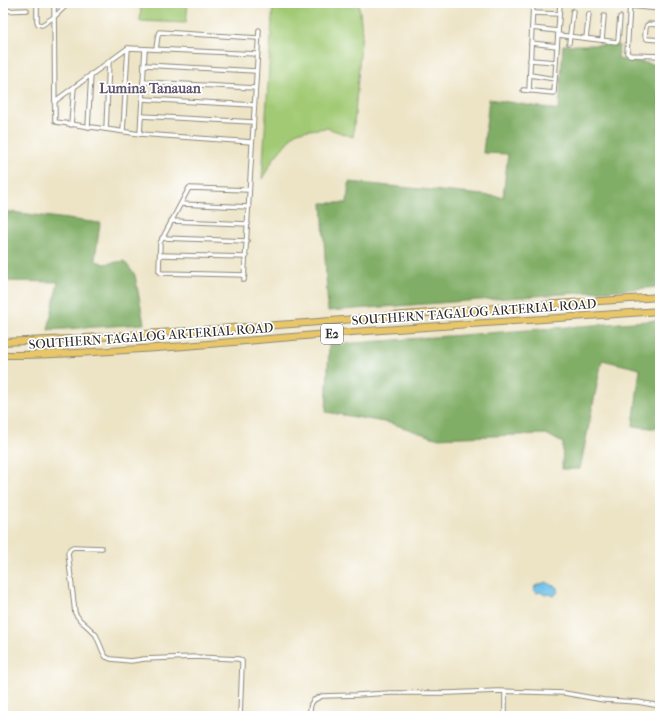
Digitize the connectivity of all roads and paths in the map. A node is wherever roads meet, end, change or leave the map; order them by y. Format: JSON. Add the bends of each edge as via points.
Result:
{"nodes":[{"id":1,"x":37,"y":3,"type":"edge"},
{"id":2,"x":54,"y":3,"type":"edge"},
{"id":3,"x":69,"y":3,"type":"edge"},
{"id":4,"x":533,"y":3,"type":"edge"},
{"id":5,"x":560,"y":3,"type":"edge"},
{"id":6,"x":599,"y":3,"type":"edge"},
{"id":7,"x":630,"y":5,"type":"edge"},
{"id":8,"x":660,"y":9,"type":"edge"},
{"id":9,"x":27,"y":10,"type":"dead end"},
{"id":10,"x":3,"y":11,"type":"edge"},
{"id":11,"x":573,"y":11,"type":"dead end"},
{"id":12,"x":533,"y":13,"type":"junction"},
{"id":13,"x":559,"y":14,"type":"junction"},
{"id":14,"x":589,"y":14,"type":"dead end"},
{"id":15,"x":604,"y":16,"type":"dead end"},
{"id":16,"x":620,"y":16,"type":"dead end"},
{"id":17,"x":54,"y":17,"type":"junction"},
{"id":18,"x":660,"y":25,"type":"edge"},
{"id":19,"x":532,"y":28,"type":"junction"},
{"id":20,"x":259,"y":30,"type":"dead end"},
{"id":21,"x":558,"y":33,"type":"junction"},
{"id":22,"x":570,"y":36,"type":"junction"},
{"id":23,"x":258,"y":38,"type":"junction"},
{"id":24,"x":586,"y":38,"type":"junction"},
{"id":25,"x":602,"y":40,"type":"junction"},
{"id":26,"x":660,"y":40,"type":"edge"},
{"id":27,"x":531,"y":43,"type":"junction"},
{"id":28,"x":570,"y":43,"type":"dead end"},
{"id":29,"x":557,"y":46,"type":"junction"},
{"id":30,"x":128,"y":48,"type":"junction"},
{"id":31,"x":145,"y":49,"type":"junction"},
{"id":32,"x":156,"y":49,"type":"junction"},
{"id":33,"x":257,"y":54,"type":"junction"},
{"id":34,"x":660,"y":56,"type":"edge"},
{"id":35,"x":530,"y":60,"type":"junction"},
{"id":36,"x":109,"y":61,"type":"junction"},
{"id":37,"x":556,"y":62,"type":"junction"},
{"id":38,"x":144,"y":65,"type":"junction"},
{"id":39,"x":256,"y":71,"type":"junction"},
{"id":40,"x":91,"y":74,"type":"junction"},
{"id":41,"x":530,"y":75,"type":"junction"},
{"id":42,"x":555,"y":79,"type":"junction"},
{"id":43,"x":143,"y":82,"type":"junction"},
{"id":44,"x":74,"y":87,"type":"junction"},
{"id":45,"x":255,"y":88,"type":"junction"},
{"id":46,"x":523,"y":90,"type":"dead end"},
{"id":47,"x":529,"y":91,"type":"junction"},
{"id":48,"x":142,"y":99,"type":"junction"},
{"id":49,"x":55,"y":101,"type":"junction"},
{"id":50,"x":254,"y":105,"type":"junction"},
{"id":51,"x":141,"y":116,"type":"junction"},
{"id":52,"x":253,"y":122,"type":"junction"},
{"id":53,"x":71,"y":125,"type":"junction"},
{"id":54,"x":88,"y":127,"type":"junction"},
{"id":55,"x":106,"y":129,"type":"junction"},
{"id":56,"x":123,"y":131,"type":"junction"},
{"id":57,"x":140,"y":134,"type":"junction"},
{"id":58,"x":252,"y":142,"type":"junction"},
{"id":59,"x":250,"y":190,"type":"junction"},
{"id":60,"x":181,"y":204,"type":"junction"},
{"id":61,"x":249,"y":207,"type":"junction"},
{"id":62,"x":171,"y":221,"type":"junction"},
{"id":63,"x":248,"y":224,"type":"junction"},
{"id":64,"x":162,"y":238,"type":"junction"},
{"id":65,"x":246,"y":241,"type":"junction"},
{"id":66,"x":160,"y":255,"type":"junction"},
{"id":67,"x":246,"y":257,"type":"junction"},
{"id":68,"x":245,"y":275,"type":"junction"},
{"id":69,"x":244,"y":280,"type":"dead end"},
{"id":70,"x":660,"y":297,"type":"edge"},
{"id":71,"x":660,"y":311,"type":"edge"},
{"id":72,"x":3,"y":342,"type":"edge"},
{"id":73,"x":3,"y":355,"type":"edge"},
{"id":74,"x":102,"y":548,"type":"dead end"},
{"id":75,"x":505,"y":692,"type":"junction"},
{"id":76,"x":660,"y":706,"type":"edge"},
{"id":77,"x":240,"y":716,"type":"edge"},
{"id":78,"x":309,"y":716,"type":"edge"},
{"id":79,"x":505,"y":716,"type":"edge"}],
"edges":[{"from":1,"to":17,"type":"street","via":[[38,24],[42,25]]},
{"from":2,"to":17,"type":"street"},
{"from":3,"to":17,"type":"street"},
{"from":4,"to":12,"type":"street"},
{"from":5,"to":13,"type":"street"},
{"from":6,"to":7,"type":"street"},
{"from":7,"to":8,"type":"street"},
{"from":7,"to":34,"type":"street","via":[[627,53]]},
{"from":9,"to":10,"type":"street"},
{"from":11,"to":22,"type":"street"},
{"from":12,"to":13,"type":"street"},
{"from":12,"to":19,"type":"street"},
{"from":13,"to":21,"type":"street"},
{"from":14,"to":24,"type":"street"},
{"from":15,"to":25,"type":"street"},
{"from":16,"to":25,"type":"street","via":[[617,42]]},
{"from":17,"to":49,"type":"street"},
{"from":18,"to":26,"type":"street","via":[[646,25],[645,36],[647,39]]},
{"from":19,"to":21,"type":"street"},
{"from":19,"to":27,"type":"street"},
{"from":20,"to":23,"type":"street"},
{"from":21,"to":22,"type":"street"},
{"from":21,"to":29,"type":"street"},
{"from":22,"to":24,"type":"street"},
{"from":22,"to":28,"type":"street"},
{"from":23,"to":32,"type":"street","via":[[159,32]]},
{"from":23,"to":33,"type":"street"},
{"from":24,"to":25,"type":"street"},
{"from":27,"to":29,"type":"street"},
{"from":27,"to":35,"type":"street"},
{"from":29,"to":37,"type":"street"},
{"from":30,"to":31,"type":"street"},
{"from":30,"to":36,"type":"street"},
{"from":30,"to":56,"type":"street"},
{"from":31,"to":32,"type":"street"},
{"from":31,"to":38,"type":"street"},
{"from":32,"to":33,"type":"street"},
{"from":33,"to":39,"type":"street"},
{"from":35,"to":37,"type":"street"},
{"from":35,"to":41,"type":"street"},
{"from":36,"to":40,"type":"street"},
{"from":36,"to":55,"type":"street"},
{"from":37,"to":42,"type":"street"},
{"from":38,"to":39,"type":"street"},
{"from":38,"to":43,"type":"street"},
{"from":39,"to":45,"type":"street"},
{"from":40,"to":44,"type":"street"},
{"from":40,"to":54,"type":"street"},
{"from":41,"to":42,"type":"street"},
{"from":41,"to":47,"type":"street"},
{"from":42,"to":47,"type":"street","via":[[554,93]]},
{"from":43,"to":45,"type":"street"},
{"from":43,"to":48,"type":"street"},
{"from":44,"to":49,"type":"street"},
{"from":44,"to":53,"type":"street"},
{"from":45,"to":50,"type":"street"},
{"from":46,"to":47,"type":"street"},
{"from":48,"to":50,"type":"street"},
{"from":48,"to":51,"type":"street"},
{"from":49,"to":53,"type":"street","via":[[55,121]]},
{"from":50,"to":52,"type":"street"},
{"from":51,"to":52,"type":"street"},
{"from":51,"to":57,"type":"street"},
{"from":52,"to":58,"type":"street"},
{"from":53,"to":54,"type":"street"},
{"from":54,"to":55,"type":"street"},
{"from":55,"to":56,"type":"street"},
{"from":56,"to":57,"type":"street"},
{"from":57,"to":58,"type":"street"},
{"from":58,"to":59,"type":"street"},
{"from":59,"to":60,"type":"street","via":[[189,188]]},
{"from":59,"to":61,"type":"street"},
{"from":60,"to":61,"type":"street"},
{"from":60,"to":62,"type":"street"},
{"from":61,"to":63,"type":"street"},
{"from":62,"to":63,"type":"street"},
{"from":62,"to":64,"type":"street"},
{"from":63,"to":65,"type":"street"},
{"from":64,"to":65,"type":"street"},
{"from":64,"to":66,"type":"street"},
{"from":65,"to":67,"type":"street"},
{"from":66,"to":67,"type":"street"},
{"from":66,"to":68,"type":"street","via":[[161,273]]},
{"from":67,"to":68,"type":"street"},
{"from":68,"to":69,"type":"street"},
{"from":70,"to":72,"type":"highway","name":"SOUTHERN TAGALOG ARTERIAL ROAD","number":"E2","via":[[71,340]]},
{"from":71,"to":73,"type":"highway","name":"SOUTHERN TAGALOG ARTERIAL ROAD","number":"E2","via":[[123,350]]},
{"from":74,"to":77,"type":"street","via":[[73,547],[68,554],[75,613],[96,635],[106,657],[131,661],[195,657],[239,659],[242,662]]},
{"from":75,"to":76,"type":"street","via":[[564,693]]},
{"from":75,"to":78,"type":"street","via":[[322,696],[311,704]]},
{"from":75,"to":79,"type":"street"}]}
